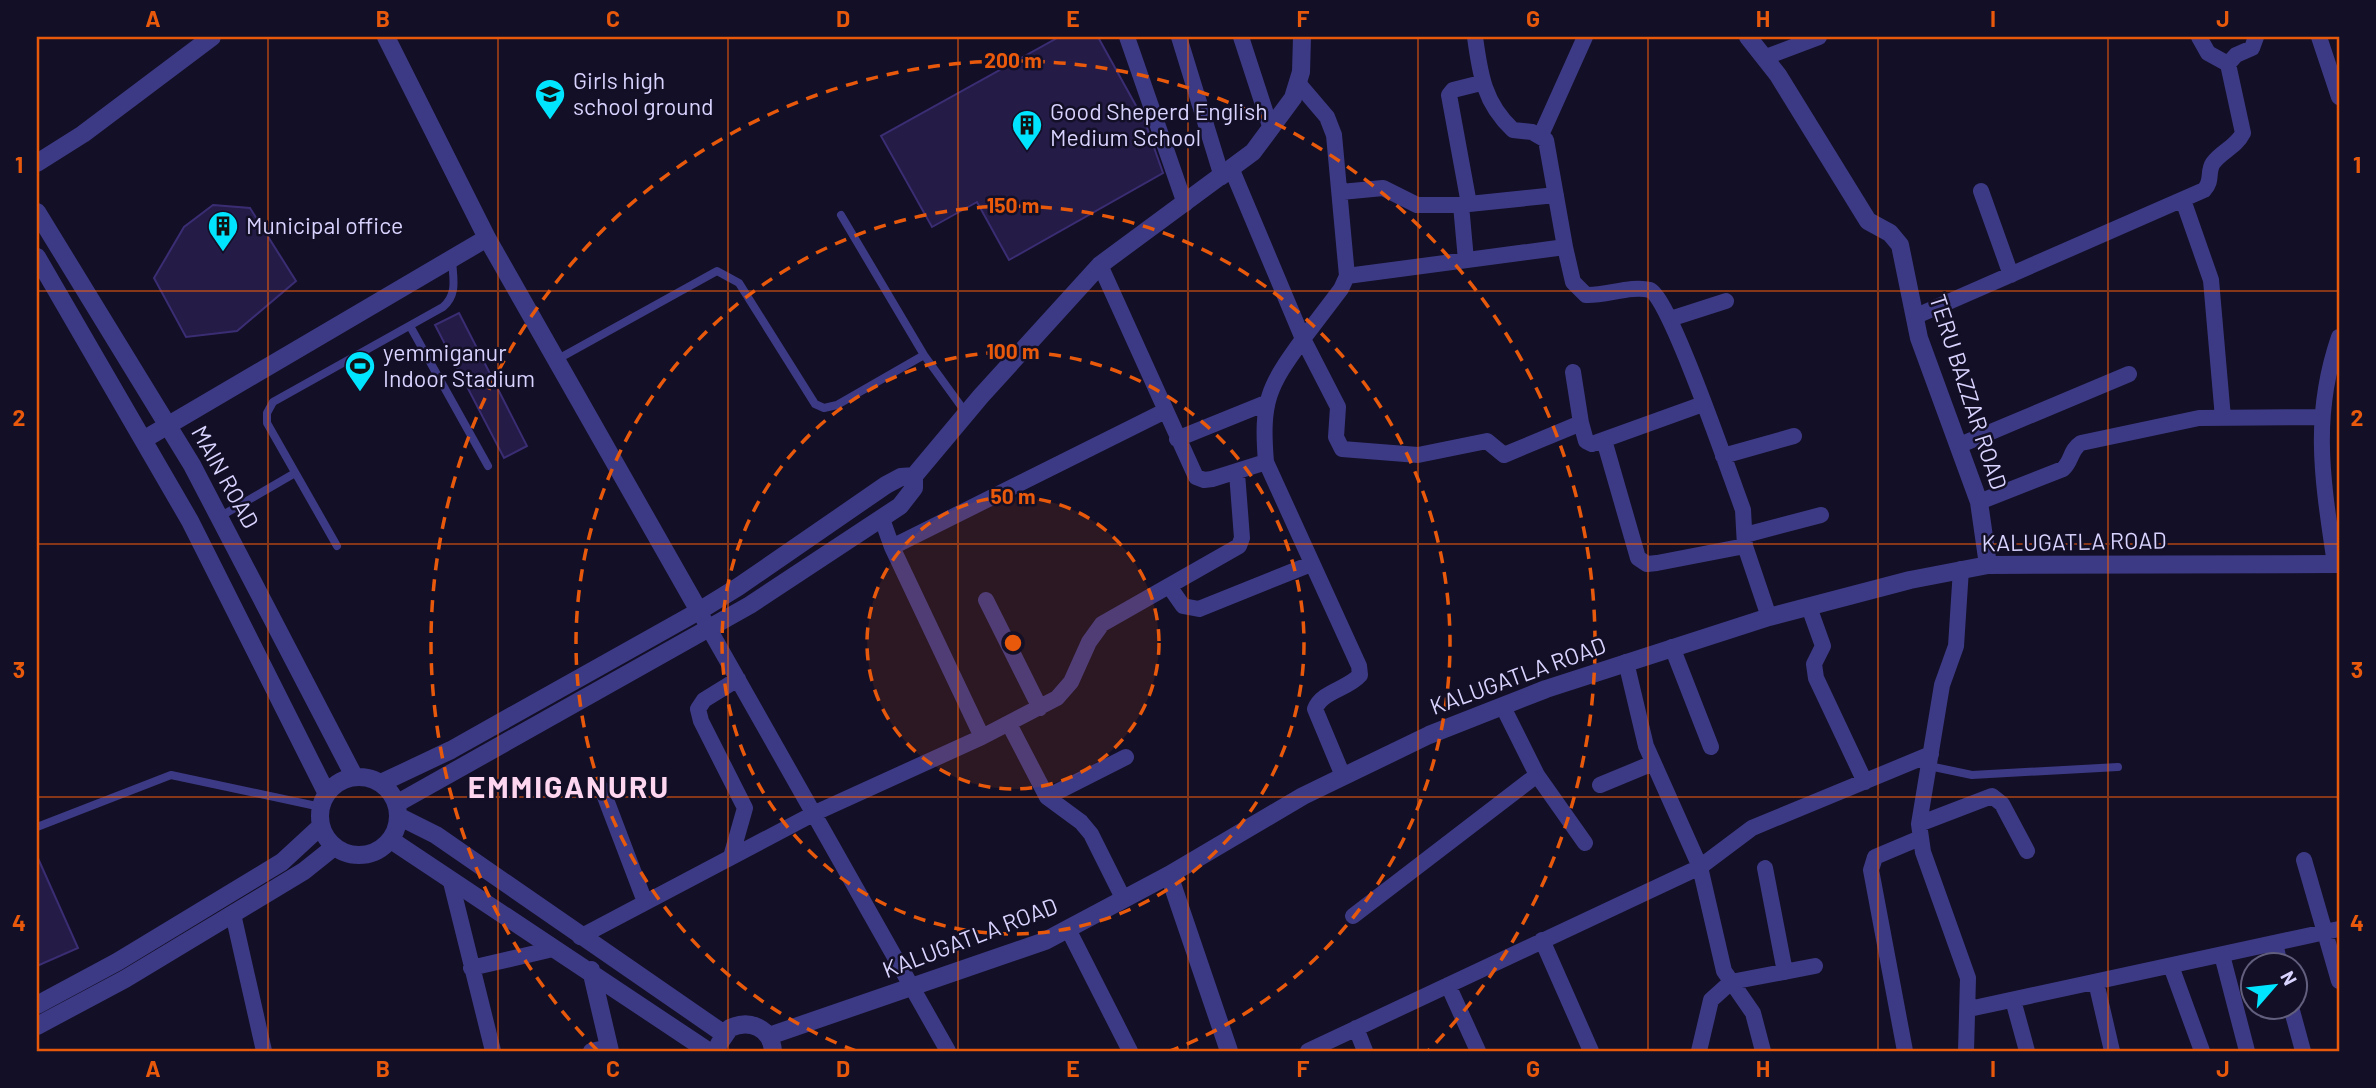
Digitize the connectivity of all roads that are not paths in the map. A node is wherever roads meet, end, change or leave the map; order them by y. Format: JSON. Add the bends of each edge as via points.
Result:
{"nodes":[{"id":1,"x":386,"y":37,"type":"edge"},
{"id":2,"x":1127,"y":37,"type":"edge"},
{"id":3,"x":1179,"y":37,"type":"edge"},
{"id":4,"x":1241,"y":37,"type":"edge"},
{"id":5,"x":1302,"y":37,"type":"edge"},
{"id":6,"x":1475,"y":37,"type":"edge"},
{"id":7,"x":1585,"y":37,"type":"edge"},
{"id":8,"x":1748,"y":37,"type":"edge"},
{"id":9,"x":1819,"y":37,"type":"edge"},
{"id":10,"x":2199,"y":37,"type":"edge"},
{"id":11,"x":2256,"y":37,"type":"edge"},
{"id":12,"x":2319,"y":37,"type":"edge"},
{"id":13,"x":203,"y":39,"type":"edge"},
{"id":14,"x":1766,"y":57,"type":"junction"},
{"id":15,"x":2228,"y":64,"type":"junction"},
{"id":16,"x":1298,"y":83,"type":"junction"},
{"id":17,"x":1481,"y":83,"type":"junction"},
{"id":18,"x":2339,"y":97,"type":"edge"},
{"id":19,"x":1271,"y":129,"type":"junction"},
{"id":20,"x":1541,"y":135,"type":"junction"},
{"id":21,"x":37,"y":163,"type":"edge"},
{"id":22,"x":1227,"y":173,"type":"junction"},
{"id":23,"x":1981,"y":191,"type":"dead end"},
{"id":24,"x":1341,"y":192,"type":"junction"},
{"id":25,"x":1556,"y":195,"type":"junction"},
{"id":26,"x":2183,"y":200,"type":"junction"},
{"id":27,"x":1185,"y":204,"type":"junction"},
{"id":28,"x":1465,"y":205,"type":"junction"},
{"id":29,"x":37,"y":212,"type":"edge"},
{"id":30,"x":841,"y":215,"type":"dead end"},
{"id":31,"x":487,"y":238,"type":"junction"},
{"id":32,"x":1564,"y":247,"type":"junction"},
{"id":33,"x":37,"y":257,"type":"edge"},
{"id":34,"x":452,"y":259,"type":"junction"},
{"id":35,"x":1466,"y":260,"type":"junction"},
{"id":36,"x":1100,"y":265,"type":"junction"},
{"id":37,"x":2011,"y":275,"type":"junction"},
{"id":38,"x":1347,"y":276,"type":"junction"},
{"id":39,"x":1726,"y":301,"type":"dead end"},
{"id":40,"x":1914,"y":317,"type":"junction"},
{"id":41,"x":1670,"y":319,"type":"junction"},
{"id":42,"x":410,"y":326,"type":"junction"},
{"id":43,"x":2339,"y":337,"type":"edge"},
{"id":44,"x":1303,"y":339,"type":"junction"},
{"id":45,"x":924,"y":355,"type":"junction"},
{"id":46,"x":558,"y":359,"type":"junction"},
{"id":47,"x":2335,"y":363,"type":"edge"},
{"id":48,"x":1573,"y":372,"type":"dead end"},
{"id":49,"x":2129,"y":374,"type":"dead end"},
{"id":50,"x":1266,"y":403,"type":"junction"},
{"id":51,"x":1703,"y":404,"type":"junction"},
{"id":52,"x":1165,"y":411,"type":"junction"},
{"id":53,"x":966,"y":414,"type":"junction"},
{"id":54,"x":2322,"y":417,"type":"junction"},
{"id":55,"x":2223,"y":418,"type":"junction"},
{"id":56,"x":1581,"y":423,"type":"junction"},
{"id":57,"x":168,"y":426,"type":"junction"},
{"id":58,"x":1794,"y":436,"type":"dead end"},
{"id":59,"x":1177,"y":439,"type":"junction"},
{"id":60,"x":143,"y":440,"type":"junction"},
{"id":61,"x":1604,"y":440,"type":"junction"},
{"id":62,"x":1960,"y":446,"type":"junction"},
{"id":63,"x":1723,"y":456,"type":"junction"},
{"id":64,"x":1266,"y":462,"type":"junction"},
{"id":65,"x":488,"y":466,"type":"dead end"},
{"id":66,"x":295,"y":473,"type":"junction"},
{"id":67,"x":1237,"y":473,"type":"junction"},
{"id":68,"x":914,"y":476,"type":"junction"},
{"id":69,"x":1979,"y":502,"type":"junction"},
{"id":70,"x":1821,"y":515,"type":"dead end"},
{"id":71,"x":221,"y":516,"type":"junction"},
{"id":72,"x":882,"y":519,"type":"junction"},
{"id":73,"x":1745,"y":540,"type":"junction"},
{"id":74,"x":337,"y":546,"type":"dead end"},
{"id":75,"x":892,"y":547,"type":"junction"},
{"id":76,"x":1311,"y":564,"type":"junction"},
{"id":77,"x":2337,"y":564,"type":"edge"},
{"id":78,"x":1988,"y":565,"type":"junction"},
{"id":79,"x":1961,"y":569,"type":"junction"},
{"id":80,"x":1169,"y":586,"type":"junction"},
{"id":81,"x":986,"y":600,"type":"dead end"},
{"id":82,"x":1809,"y":607,"type":"junction"},
{"id":83,"x":699,"y":611,"type":"junction"},
{"id":84,"x":1769,"y":617,"type":"junction"},
{"id":85,"x":709,"y":629,"type":"junction"},
{"id":86,"x":1672,"y":648,"type":"junction"},
{"id":87,"x":1626,"y":662,"type":"junction"},
{"id":88,"x":738,"y":679,"type":"junction"},
{"id":89,"x":1503,"y":707,"type":"junction"},
{"id":90,"x":1040,"y":708,"type":"junction"},
{"id":91,"x":1009,"y":724,"type":"junction"},
{"id":92,"x":982,"y":737,"type":"junction"},
{"id":93,"x":1711,"y":747,"type":"dead end"},
{"id":94,"x":1126,"y":758,"type":"dead end"},
{"id":95,"x":1930,"y":760,"type":"junction"},
{"id":96,"x":1653,"y":763,"type":"junction"},
{"id":97,"x":2118,"y":766,"type":"dead end"},
{"id":98,"x":1537,"y":775,"type":"junction"},
{"id":99,"x":354,"y":776,"type":"junction"},
{"id":100,"x":1343,"y":776,"type":"junction"},
{"id":101,"x":1865,"y":782,"type":"junction"},
{"id":102,"x":381,"y":783,"type":"junction"},
{"id":103,"x":1600,"y":785,"type":"dead end"},
{"id":104,"x":603,"y":789,"type":"dead end"},
{"id":105,"x":1047,"y":797,"type":"junction"},
{"id":106,"x":324,"y":801,"type":"junction"},
{"id":107,"x":398,"y":810,"type":"junction"},
{"id":108,"x":815,"y":813,"type":"junction"},
{"id":109,"x":321,"y":826,"type":"junction"},
{"id":110,"x":37,"y":827,"type":"edge"},
{"id":111,"x":1920,"y":831,"type":"junction"},
{"id":112,"x":391,"y":840,"type":"junction"},
{"id":113,"x":1585,"y":843,"type":"dead end"},
{"id":114,"x":334,"y":847,"type":"junction"},
{"id":115,"x":2027,"y":851,"type":"dead end"},
{"id":116,"x":731,"y":857,"type":"junction"},
{"id":117,"x":2305,"y":860,"type":"dead end"},
{"id":118,"x":1700,"y":867,"type":"junction"},
{"id":119,"x":1765,"y":868,"type":"dead end"},
{"id":120,"x":1168,"y":875,"type":"junction"},
{"id":121,"x":451,"y":882,"type":"junction"},
{"id":122,"x":1123,"y":898,"type":"junction"},
{"id":123,"x":645,"y":902,"type":"junction"},
{"id":124,"x":233,"y":914,"type":"junction"},
{"id":125,"x":1353,"y":916,"type":"dead end"},
{"id":126,"x":1068,"y":929,"type":"junction"},
{"id":127,"x":2333,"y":931,"type":"edge"},
{"id":128,"x":580,"y":937,"type":"junction"},
{"id":129,"x":1542,"y":940,"type":"junction"},
{"id":130,"x":2275,"y":943,"type":"junction"},
{"id":131,"x":553,"y":949,"type":"junction"},
{"id":132,"x":601,"y":951,"type":"junction"},
{"id":133,"x":2277,"y":951,"type":"edge"},
{"id":134,"x":2222,"y":955,"type":"junction"},
{"id":135,"x":2171,"y":966,"type":"junction"},
{"id":136,"x":1815,"y":967,"type":"dead end"},
{"id":137,"x":471,"y":968,"type":"junction"},
{"id":138,"x":1785,"y":972,"type":"junction"},
{"id":139,"x":589,"y":973,"type":"junction"},
{"id":140,"x":2339,"y":981,"type":"edge"},
{"id":141,"x":1731,"y":982,"type":"junction"},
{"id":142,"x":2096,"y":982,"type":"junction"},
{"id":143,"x":1448,"y":985,"type":"junction"},
{"id":144,"x":911,"y":987,"type":"junction"},
{"id":145,"x":2013,"y":1000,"type":"junction"},
{"id":146,"x":37,"y":1005,"type":"edge"},
{"id":147,"x":1969,"y":1009,"type":"junction"},
{"id":148,"x":2295,"y":1021,"type":"edge"},
{"id":149,"x":37,"y":1026,"type":"edge"},
{"id":150,"x":1356,"y":1028,"type":"junction"},
{"id":151,"x":721,"y":1043,"type":"edge"},
{"id":152,"x":771,"y":1044,"type":"edge"},
{"id":153,"x":603,"y":1050,"type":"edge"},
{"id":154,"x":264,"y":1051,"type":"edge"},
{"id":155,"x":493,"y":1051,"type":"edge"},
{"id":156,"x":708,"y":1051,"type":"edge"},
{"id":157,"x":948,"y":1051,"type":"edge"},
{"id":158,"x":1130,"y":1051,"type":"edge"},
{"id":159,"x":1229,"y":1051,"type":"edge"},
{"id":160,"x":1308,"y":1051,"type":"edge"},
{"id":161,"x":1365,"y":1051,"type":"edge"},
{"id":162,"x":1478,"y":1051,"type":"edge"},
{"id":163,"x":1591,"y":1051,"type":"edge"},
{"id":164,"x":1699,"y":1051,"type":"edge"},
{"id":165,"x":1763,"y":1051,"type":"edge"},
{"id":166,"x":1905,"y":1051,"type":"edge"},
{"id":167,"x":1966,"y":1051,"type":"edge"},
{"id":168,"x":2027,"y":1051,"type":"edge"},
{"id":169,"x":2112,"y":1051,"type":"edge"},
{"id":170,"x":2202,"y":1051,"type":"edge"},
{"id":171,"x":2247,"y":1051,"type":"edge"},
{"id":172,"x":2303,"y":1051,"type":"edge"}],
"edges":[{"from":1,"to":31,"type":"street"},
{"from":2,"to":27,"type":"street"},
{"from":3,"to":22,"type":"street"},
{"from":4,"to":19,"type":"street"},
{"from":5,"to":16,"type":"street"},
{"from":6,"to":17,"type":"street"},
{"from":7,"to":20,"type":"street"},
{"from":8,"to":14,"type":"street","name":"TERU BAZZAR ROAD"},
{"from":9,"to":14,"type":"street"},
{"from":10,"to":15,"type":"street","via":[[2208,53]]},
{"from":11,"to":15,"type":"street","via":[[2252,48]]},
{"from":12,"to":18,"type":"street"},
{"from":13,"to":21,"type":"street","via":[[83,134]]},
{"from":14,"to":40,"type":"street","name":"TERU BAZZAR ROAD","via":[[1868,220],[1890,233],[1900,246]]},
{"from":15,"to":26,"type":"street","via":[[2243,133],[2213,163],[2208,186]]},
{"from":16,"to":19,"type":"street"},
{"from":16,"to":24,"type":"street","via":[[1327,117],[1338,150]]},
{"from":17,"to":20,"type":"street","via":[[1494,109],[1513,130]]},
{"from":17,"to":28,"type":"street","via":[[1449,95]]},
{"from":19,"to":22,"type":"street"},
{"from":20,"to":25,"type":"street","via":[[1549,149]]},
{"from":22,"to":27,"type":"street"},
{"from":22,"to":44,"type":"street"},
{"from":23,"to":37,"type":"street"},
{"from":24,"to":28,"type":"street","via":[[1383,188],[1417,205]]},
{"from":24,"to":38,"type":"street"},
{"from":25,"to":28,"type":"street"},
{"from":25,"to":32,"type":"street"},
{"from":26,"to":37,"type":"street"},
{"from":26,"to":55,"type":"street","via":[[2211,280]]},
{"from":27,"to":36,"type":"street"},
{"from":28,"to":35,"type":"street"},
{"from":29,"to":57,"type":"street","name":"MAIN ROAD"},
{"from":30,"to":45,"type":"lane"},
{"from":31,"to":34,"type":"street"},
{"from":31,"to":46,"type":"street"},
{"from":32,"to":35,"type":"street"},
{"from":32,"to":41,"type":"street","via":[[1579,290],[1595,295],[1654,291]]},
{"from":33,"to":60,"type":"street"},
{"from":34,"to":42,"type":"lane","via":[[451,300]]},
{"from":34,"to":57,"type":"street"},
{"from":35,"to":38,"type":"street"},
{"from":36,"to":52,"type":"street"},
{"from":36,"to":53,"type":"street"},
{"from":37,"to":40,"type":"street"},
{"from":38,"to":44,"type":"street"},
{"from":39,"to":41,"type":"street"},
{"from":40,"to":62,"type":"street","name":"TERU BAZZAR ROAD"},
{"from":41,"to":51,"type":"street"},
{"from":42,"to":65,"type":"lane"},
{"from":42,"to":66,"type":"lane","via":[[273,402],[267,423]]},
{"from":43,"to":47,"type":"street"},
{"from":44,"to":50,"type":"street","via":[[1276,375]]},
{"from":44,"to":56,"type":"street","via":[[1338,407],[1336,437],[1342,449],[1418,455],[1487,441],[1504,455]]},
{"from":45,"to":46,"type":"lane","via":[[824,408],[808,397],[739,283],[717,271]]},
{"from":45,"to":53,"type":"lane"},
{"from":46,"to":83,"type":"street"},
{"from":47,"to":54,"type":"street"},
{"from":48,"to":56,"type":"street"},
{"from":49,"to":62,"type":"street"},
{"from":50,"to":59,"type":"street"},
{"from":50,"to":64,"type":"street"},
{"from":51,"to":61,"type":"street"},
{"from":51,"to":63,"type":"street"},
{"from":52,"to":59,"type":"street"},
{"from":52,"to":75,"type":"street"},
{"from":53,"to":68,"type":"street"},
{"from":54,"to":55,"type":"street"},
{"from":54,"to":77,"type":"street","via":[[2320,457]]},
{"from":55,"to":69,"type":"street","via":[[2199,418],[2081,443],[2063,469]]},
{"from":56,"to":61,"type":"street","via":[[1586,442]]},
{"from":57,"to":60,"type":"street"},
{"from":57,"to":71,"type":"street","name":"MAIN ROAD"},
{"from":58,"to":63,"type":"street"},
{"from":59,"to":67,"type":"street","via":[[1196,477],[1204,480]]},
{"from":60,"to":106,"type":"street","via":[[195,532]]},
{"from":61,"to":73,"type":"street","via":[[1638,558],[1647,564],[1657,563]]},
{"from":62,"to":69,"type":"street","name":"TERU BAZZAR ROAD"},
{"from":63,"to":73,"type":"street","via":[[1743,510]]},
{"from":64,"to":67,"type":"street"},
{"from":64,"to":76,"type":"street"},
{"from":66,"to":71,"type":"lane"},
{"from":66,"to":74,"type":"lane"},
{"from":67,"to":80,"type":"street","via":[[1239,546]]},
{"from":68,"to":72,"type":"street","via":[[908,498]]},
{"from":68,"to":83,"type":"street","via":[[887,485]]},
{"from":69,"to":78,"type":"street","name":"TERU BAZZAR ROAD"},
{"from":70,"to":73,"type":"street"},
{"from":71,"to":99,"type":"street","name":"MAIN ROAD"},
{"from":72,"to":75,"type":"street"},
{"from":72,"to":85,"type":"street"},
{"from":73,"to":84,"type":"street"},
{"from":75,"to":92,"type":"street"},
{"from":76,"to":80,"type":"street","via":[[1199,610],[1183,606]]},
{"from":76,"to":100,"type":"street","via":[[1360,675],[1315,709]]},
{"from":77,"to":78,"type":"street","name":"KALUGATLA ROAD"},
{"from":78,"to":79,"type":"street","name":"KALUGATLA ROAD"},
{"from":79,"to":82,"type":"street","name":"KALUGATLA ROAD"},
{"from":79,"to":95,"type":"street","via":[[1956,646],[1942,685]]},
{"from":80,"to":90,"type":"street","via":[[1102,624],[1088,642],[1066,690]]},
{"from":81,"to":90,"type":"street"},
{"from":82,"to":84,"type":"street","name":"KALUGATLA ROAD"},
{"from":82,"to":101,"type":"street","via":[[1823,646],[1814,664],[1816,678]]},
{"from":83,"to":85,"type":"street"},
{"from":83,"to":102,"type":"street","via":[[451,750]]},
{"from":84,"to":86,"type":"street","name":"KALUGATLA ROAD"},
{"from":85,"to":88,"type":"street"},
{"from":85,"to":107,"type":"street"},
{"from":86,"to":87,"type":"street","name":"KALUGATLA ROAD"},
{"from":86,"to":93,"type":"street"},
{"from":87,"to":89,"type":"street","name":"KALUGATLA ROAD"},
{"from":87,"to":96,"type":"street"},
{"from":88,"to":108,"type":"street"},
{"from":88,"to":116,"type":"street","via":[[704,700],[698,709],[745,808]]},
{"from":89,"to":98,"type":"street"},
{"from":89,"to":100,"type":"street","name":"KALUGATLA ROAD","via":[[1429,735]]},
{"from":90,"to":91,"type":"street"},
{"from":91,"to":92,"type":"street"},
{"from":91,"to":105,"type":"street"},
{"from":92,"to":108,"type":"street"},
{"from":94,"to":105,"type":"street"},
{"from":95,"to":97,"type":"lane","via":[[1972,775]]},
{"from":95,"to":101,"type":"street"},
{"from":95,"to":111,"type":"street"},
{"from":96,"to":103,"type":"street"},
{"from":96,"to":118,"type":"street"},
{"from":98,"to":113,"type":"street"},
{"from":98,"to":125,"type":"street"},
{"from":99,"to":102,"type":"street"},
{"from":99,"to":106,"type":"street","via":[[342,780]]},
{"from":100,"to":120,"type":"street","name":"KALUGATLA ROAD"},
{"from":101,"to":118,"type":"street","via":[[1752,828]]},
{"from":102,"to":107,"type":"street"},
{"from":104,"to":123,"type":"street"},
{"from":105,"to":122,"type":"street","via":[[1091,834]]},
{"from":106,"to":109,"type":"street"},
{"from":106,"to":110,"type":"lane","via":[[171,775]]},
{"from":107,"to":112,"type":"street"},
{"from":107,"to":128,"type":"street","name":"KALUGATLA ROAD"},
{"from":108,"to":116,"type":"street"},
{"from":108,"to":144,"type":"street"},
{"from":109,"to":114,"type":"street"},
{"from":109,"to":146,"type":"street","via":[[282,862]]},
{"from":111,"to":115,"type":"street","via":[[1992,796],[2002,804]]},
{"from":111,"to":147,"type":"street","via":[[1963,957]]},
{"from":111,"to":166,"type":"street","via":[[1875,857],[1871,870]]},
{"from":112,"to":114,"type":"street","via":[[382,849],[358,856]]},
{"from":112,"to":121,"type":"street"},
{"from":114,"to":124,"type":"street"},
{"from":116,"to":123,"type":"street"},
{"from":117,"to":127,"type":"street"},
{"from":118,"to":129,"type":"street"},
{"from":118,"to":141,"type":"street","via":[[1721,960]]},
{"from":119,"to":138,"type":"street"},
{"from":120,"to":122,"type":"street","name":"KALUGATLA ROAD"},
{"from":120,"to":159,"type":"street"},
{"from":121,"to":131,"type":"street"},
{"from":121,"to":137,"type":"street"},
{"from":122,"to":126,"type":"street","name":"KALUGATLA ROAD"},
{"from":123,"to":128,"type":"street"},
{"from":124,"to":149,"type":"street"},
{"from":124,"to":154,"type":"street"},
{"from":126,"to":144,"type":"street","name":"KALUGATLA ROAD"},
{"from":126,"to":158,"type":"street"},
{"from":127,"to":130,"type":"street"},
{"from":127,"to":140,"type":"street"},
{"from":128,"to":132,"type":"street","name":"KALUGATLA ROAD"},
{"from":129,"to":143,"type":"street"},
{"from":129,"to":163,"type":"street"},
{"from":130,"to":133,"type":"street"},
{"from":130,"to":134,"type":"street"},
{"from":131,"to":137,"type":"street"},
{"from":131,"to":139,"type":"street"},
{"from":132,"to":139,"type":"street"},
{"from":132,"to":151,"type":"street","name":"KALUGATLA ROAD"},
{"from":134,"to":135,"type":"street"},
{"from":134,"to":171,"type":"street"},
{"from":135,"to":142,"type":"street"},
{"from":135,"to":170,"type":"street"},
{"from":136,"to":138,"type":"street"},
{"from":137,"to":155,"type":"street"},
{"from":138,"to":141,"type":"street"},
{"from":139,"to":153,"type":"street"},
{"from":139,"to":156,"type":"street"},
{"from":141,"to":164,"type":"street","via":[[1711,1000]]},
{"from":141,"to":165,"type":"street","via":[[1752,1013]]},
{"from":142,"to":145,"type":"street"},
{"from":142,"to":169,"type":"street"},
{"from":143,"to":150,"type":"street"},
{"from":143,"to":162,"type":"street"},
{"from":144,"to":152,"type":"street","name":"KALUGATLA ROAD"},
{"from":144,"to":157,"type":"street"},
{"from":145,"to":147,"type":"street"},
{"from":145,"to":168,"type":"street"},
{"from":147,"to":167,"type":"street"},
{"from":148,"to":172,"type":"street"},
{"from":150,"to":160,"type":"street"},
{"from":150,"to":161,"type":"street"},
{"from":151,"to":152,"type":"street","name":"KALUGATLA ROAD","via":[[730,1028],[747,1023],[755,1025]]}]}
